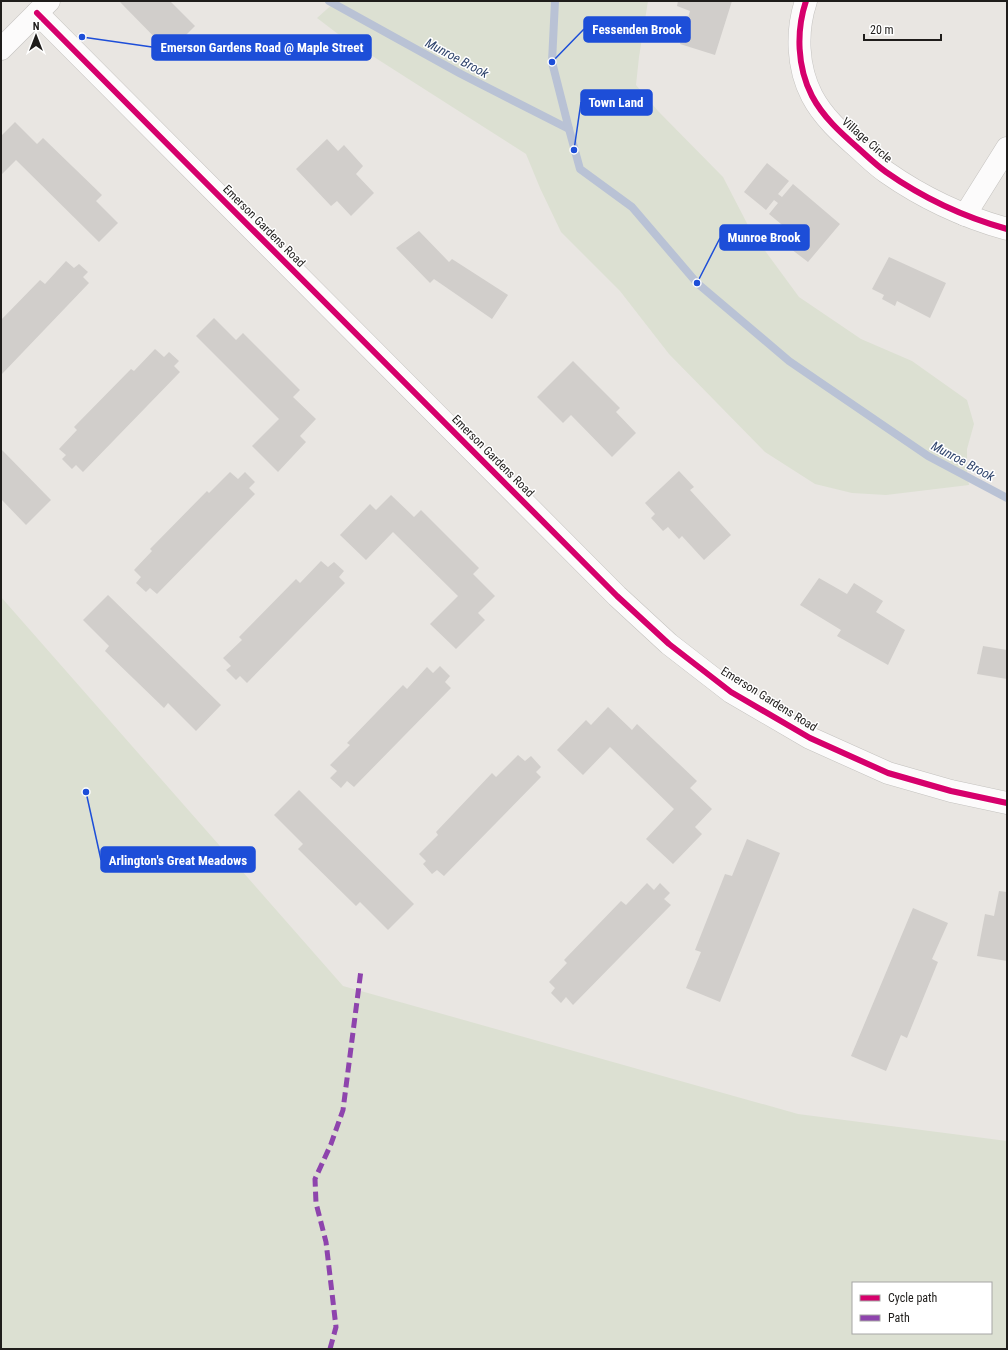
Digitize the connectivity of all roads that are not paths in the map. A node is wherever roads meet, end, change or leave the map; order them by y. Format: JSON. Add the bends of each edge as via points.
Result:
{"nodes":[{"id":1,"x":806,"y":1,"type":"edge"},
{"id":2,"x":43,"y":7,"type":"edge"},
{"id":3,"x":1,"y":49,"type":"edge"},
{"id":4,"x":1007,"y":148,"type":"edge"},
{"id":5,"x":965,"y":216,"type":"junction"},
{"id":6,"x":1007,"y":230,"type":"edge"},
{"id":7,"x":1007,"y":803,"type":"edge"}],
"edges":[{"from":1,"to":5,"type":"street","name":"Village Circle","via":[[801,15],[799,43],[803,70],[812,95],[826,118],[885,171]]},
{"from":2,"to":3,"type":"street"},
{"from":2,"to":7,"type":"street","name":"Emerson Gardens Road","via":[[617,596],[669,644],[731,692],[810,738],[888,773],[951,791]]},
{"from":4,"to":5,"type":"street"},
{"from":5,"to":6,"type":"street","name":"Village Circle"}]}
